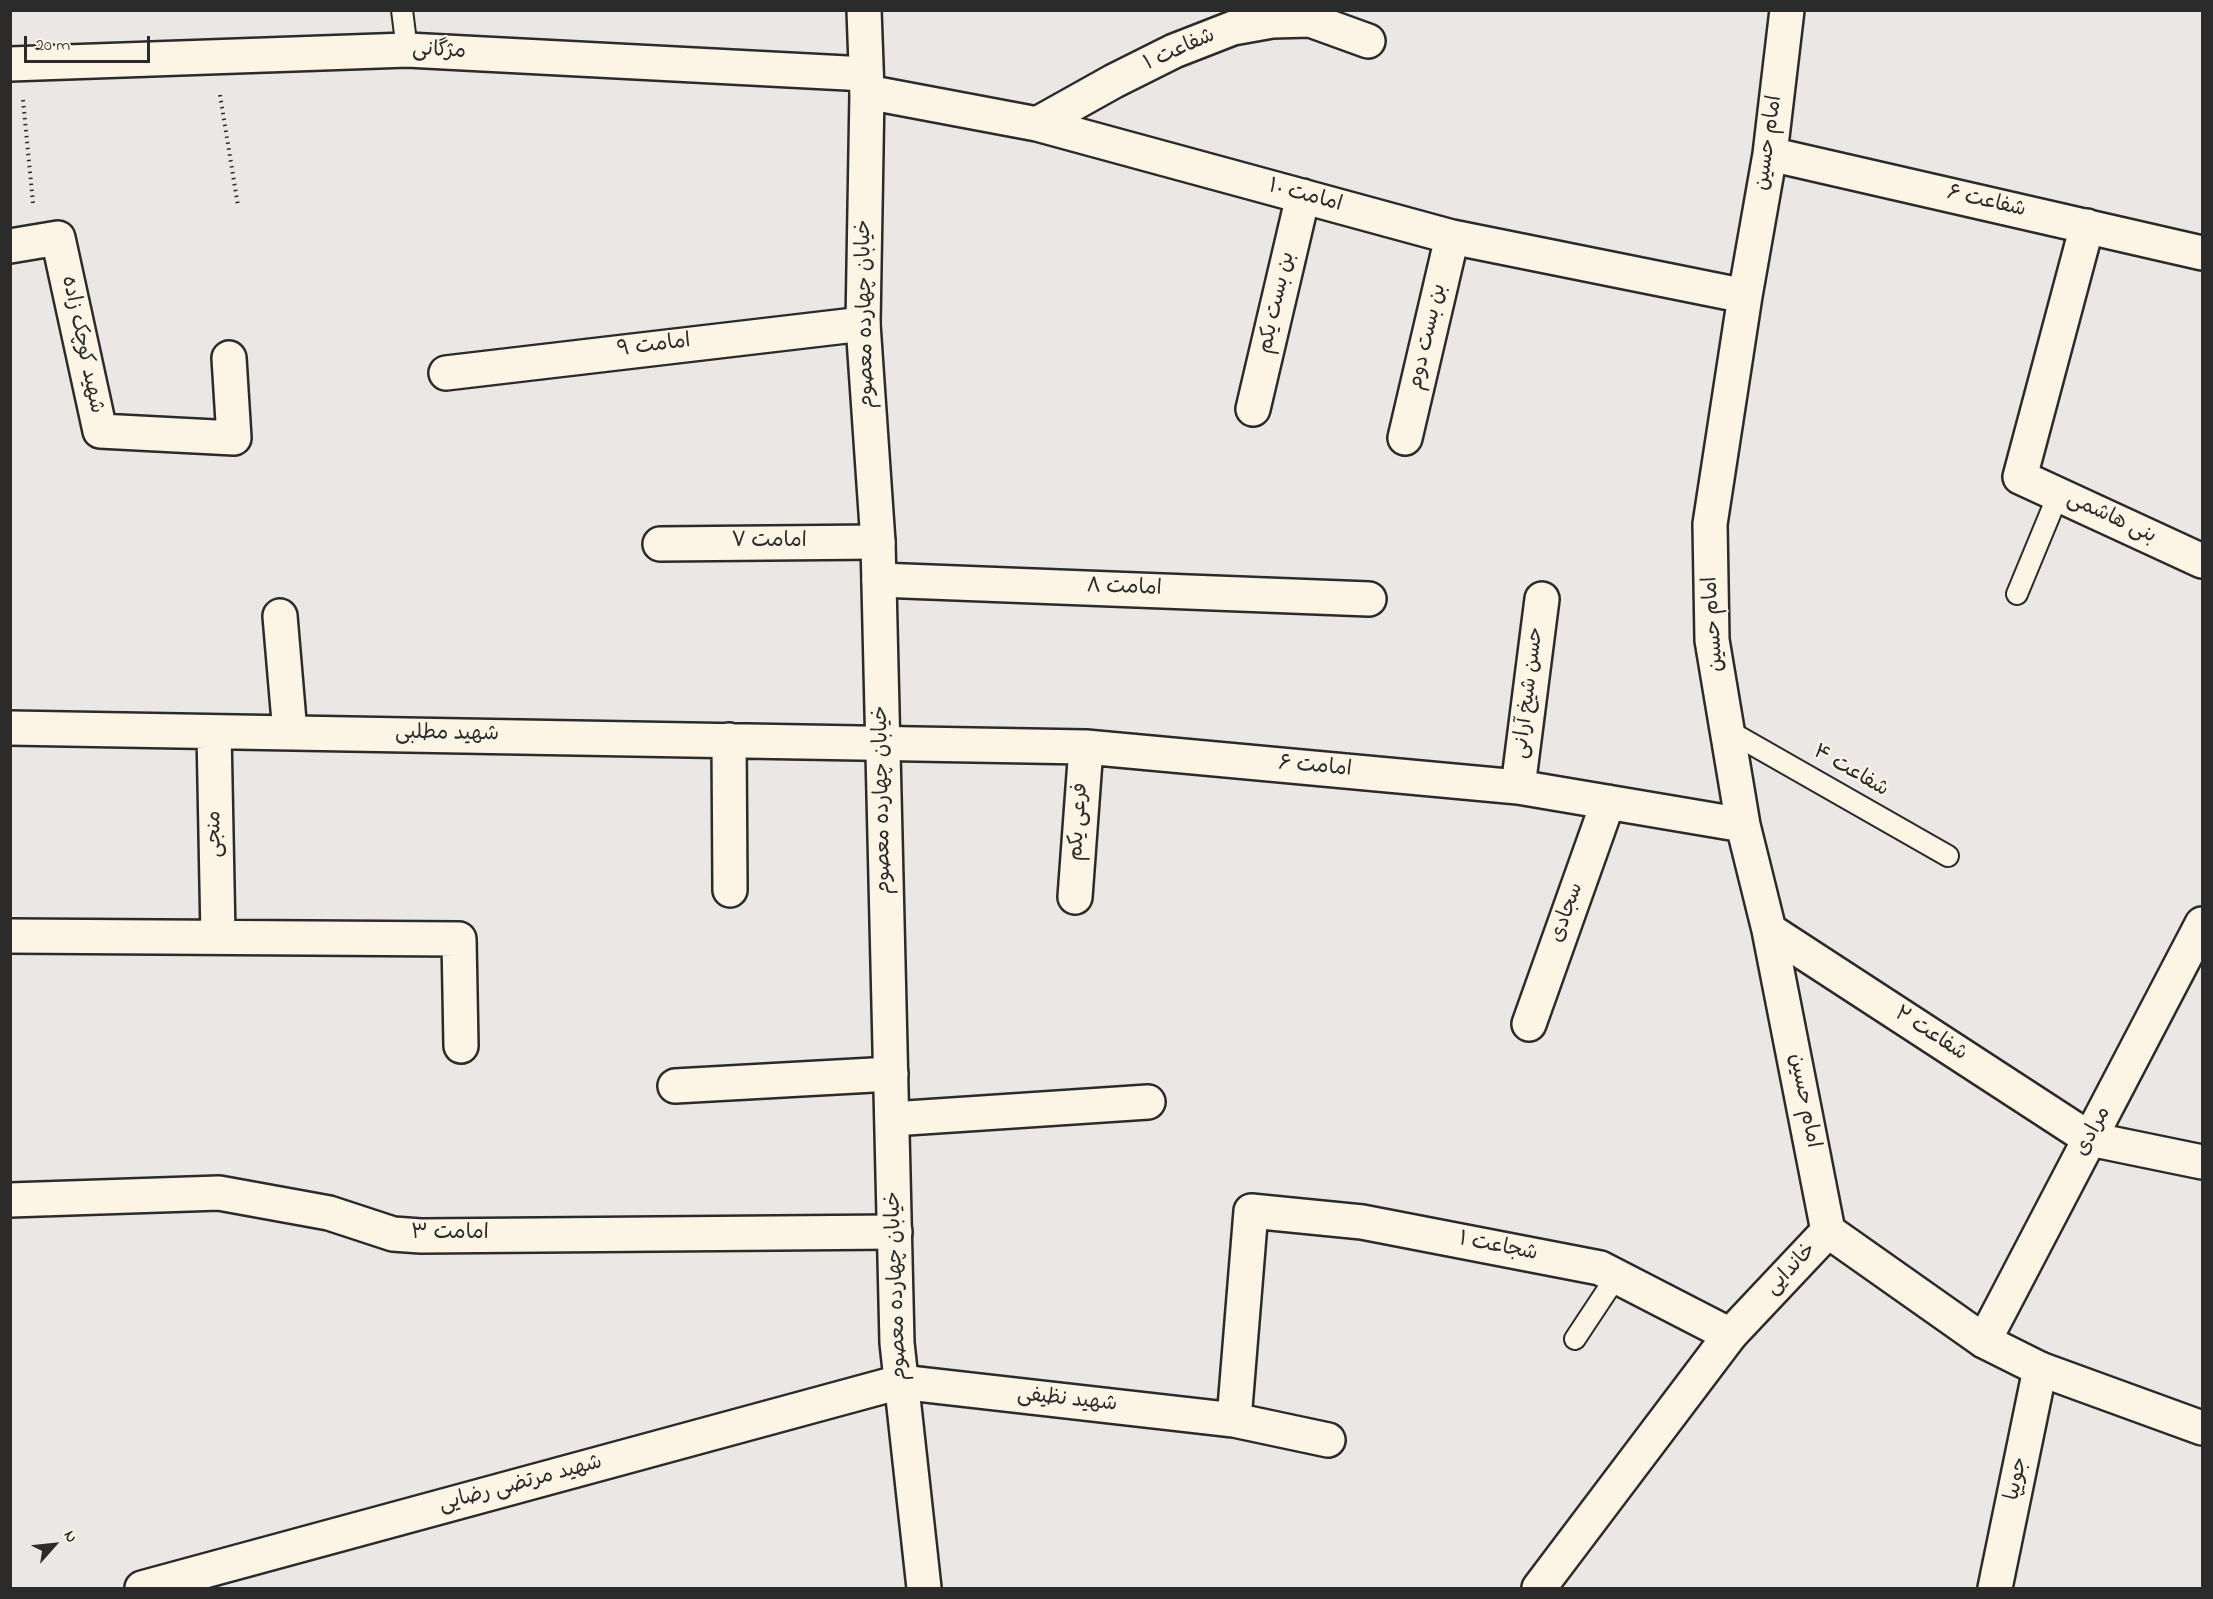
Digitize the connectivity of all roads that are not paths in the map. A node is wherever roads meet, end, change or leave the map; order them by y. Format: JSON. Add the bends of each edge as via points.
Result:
{"nodes":[{"id":1,"x":402,"y":10,"type":"edge"},
{"id":2,"x":864,"y":10,"type":"edge"},
{"id":3,"x":1787,"y":10,"type":"edge"},
{"id":4,"x":1368,"y":41,"type":"dead end"},
{"id":5,"x":407,"y":50,"type":"junction"},
{"id":6,"x":15,"y":64,"type":"edge"},
{"id":7,"x":867,"y":83,"type":"junction"},
{"id":8,"x":1037,"y":124,"type":"junction"},
{"id":9,"x":1770,"y":154,"type":"junction"},
{"id":10,"x":1303,"y":196,"type":"junction"},
{"id":11,"x":2087,"y":226,"type":"junction"},
{"id":12,"x":1452,"y":237,"type":"junction"},
{"id":13,"x":23,"y":244,"type":"edge"},
{"id":14,"x":2202,"y":253,"type":"edge"},
{"id":15,"x":1745,"y":296,"type":"junction"},
{"id":16,"x":863,"y":324,"type":"junction"},
{"id":17,"x":229,"y":358,"type":"dead end"},
{"id":18,"x":446,"y":373,"type":"dead end"},
{"id":19,"x":1253,"y":410,"type":"dead end"},
{"id":20,"x":1405,"y":438,"type":"dead end"},
{"id":21,"x":2058,"y":495,"type":"junction"},
{"id":22,"x":878,"y":543,"type":"junction"},
{"id":23,"x":660,"y":544,"type":"dead end"},
{"id":24,"x":2202,"y":561,"type":"edge"},
{"id":25,"x":879,"y":580,"type":"junction"},
{"id":26,"x":2017,"y":594,"type":"dead end"},
{"id":27,"x":1369,"y":599,"type":"dead end"},
{"id":28,"x":1542,"y":599,"type":"dead end"},
{"id":29,"x":280,"y":616,"type":"dead end"},
{"id":30,"x":10,"y":728,"type":"edge"},
{"id":31,"x":1727,"y":730,"type":"junction"},
{"id":32,"x":214,"y":732,"type":"junction"},
{"id":33,"x":290,"y":733,"type":"junction"},
{"id":34,"x":729,"y":740,"type":"junction"},
{"id":35,"x":883,"y":742,"type":"junction"},
{"id":36,"x":1086,"y":747,"type":"junction"},
{"id":37,"x":1518,"y":787,"type":"junction"},
{"id":38,"x":1608,"y":802,"type":"junction"},
{"id":39,"x":1743,"y":825,"type":"junction"},
{"id":40,"x":1948,"y":856,"type":"dead end"},
{"id":41,"x":730,"y":890,"type":"dead end"},
{"id":42,"x":1075,"y":897,"type":"dead end"},
{"id":43,"x":2202,"y":924,"type":"edge"},
{"id":44,"x":1769,"y":930,"type":"junction"},
{"id":45,"x":10,"y":936,"type":"edge"},
{"id":46,"x":219,"y":936,"type":"junction"},
{"id":47,"x":2194,"y":956,"type":"edge"},
{"id":48,"x":1528,"y":1024,"type":"dead end"},
{"id":49,"x":461,"y":1046,"type":"dead end"},
{"id":50,"x":891,"y":1074,"type":"junction"},
{"id":51,"x":675,"y":1086,"type":"dead end"},
{"id":52,"x":1148,"y":1102,"type":"dead end"},
{"id":53,"x":892,"y":1119,"type":"junction"},
{"id":54,"x":2090,"y":1139,"type":"junction"},
{"id":55,"x":2202,"y":1162,"type":"edge"},
{"id":56,"x":10,"y":1200,"type":"edge"},
{"id":57,"x":895,"y":1232,"type":"junction"},
{"id":58,"x":1828,"y":1232,"type":"junction"},
{"id":59,"x":1616,"y":1277,"type":"junction"},
{"id":60,"x":1730,"y":1335,"type":"junction"},
{"id":61,"x":1575,"y":1340,"type":"dead end"},
{"id":62,"x":1984,"y":1341,"type":"junction"},
{"id":63,"x":2040,"y":1369,"type":"junction"},
{"id":64,"x":900,"y":1382,"type":"junction"},
{"id":65,"x":1234,"y":1420,"type":"junction"},
{"id":66,"x":2202,"y":1428,"type":"edge"},
{"id":67,"x":1328,"y":1440,"type":"dead end"},
{"id":68,"x":142,"y":1588,"type":"edge"},
{"id":69,"x":924,"y":1588,"type":"edge"},
{"id":70,"x":1539,"y":1588,"type":"edge"},
{"id":71,"x":1995,"y":1588,"type":"edge"}],
"edges":[{"from":1,"to":5,"type":"lane"},
{"from":2,"to":7,"type":"street","name":"خیابان چهارده معصوم"},
{"from":3,"to":9,"type":"street","name":"امام حسین"},
{"from":4,"to":8,"type":"street","name":"شفاعت ۱","via":[[1310,20],[1233,28],[1174,51]]},
{"from":5,"to":6,"type":"street","name":"مژگانی"},
{"from":5,"to":7,"type":"street","name":"مژگانی"},
{"from":7,"to":8,"type":"street","name":"امامت ۱۰"},
{"from":7,"to":16,"type":"street","name":"خیابان چهارده معصوم"},
{"from":8,"to":10,"type":"street","name":"امامت ۱۰"},
{"from":9,"to":11,"type":"street","name":"شفاعت ۶"},
{"from":9,"to":15,"type":"street","name":"امام حسین"},
{"from":10,"to":12,"type":"street","name":"امامت ۱۰"},
{"from":10,"to":19,"type":"street","name":"بن بست یکم"},
{"from":11,"to":14,"type":"street","name":"شفاعت ۶"},
{"from":11,"to":21,"type":"street","name":"بنی هاشمی","via":[[2020,477]]},
{"from":12,"to":15,"type":"street","name":"امامت ۱۰"},
{"from":12,"to":20,"type":"street","name":"بن بست دوم"},
{"from":13,"to":17,"type":"street","name":"شهید کوچک زاده","via":[[58,238],[100,431],[234,438]]},
{"from":15,"to":31,"type":"street","name":"امام حسین","via":[[1710,524],[1712,640]]},
{"from":16,"to":18,"type":"street","name":"امامت ۹"},
{"from":16,"to":22,"type":"street","name":"خیابان چهارده معصوم"},
{"from":21,"to":24,"type":"street","name":"بنی هاشمی"},
{"from":21,"to":26,"type":"lane"},
{"from":22,"to":23,"type":"street","name":"امامت ۷"},
{"from":22,"to":25,"type":"street","name":"خیابان چهارده معصوم"},
{"from":25,"to":27,"type":"street","name":"امامت ۸"},
{"from":25,"to":35,"type":"street","name":"خیابان چهارده معصوم"},
{"from":28,"to":37,"type":"street","name":"حسن شیخ آرانی"},
{"from":29,"to":33,"type":"street"},
{"from":30,"to":32,"type":"street","name":"شهید مطلبی"},
{"from":31,"to":39,"type":"street","name":"امام حسین"},
{"from":31,"to":40,"type":"lane","name":"شفاعت ۴"},
{"from":32,"to":33,"type":"street","name":"شهید مطلبی"},
{"from":32,"to":46,"type":"street","name":"منجی"},
{"from":33,"to":34,"type":"street","name":"شهید مطلبی"},
{"from":34,"to":35,"type":"street","name":"شهید مطلبی"},
{"from":34,"to":41,"type":"street"},
{"from":35,"to":36,"type":"street","name":"امامت ۶"},
{"from":35,"to":50,"type":"street","name":"خیابان چهارده معصوم"},
{"from":36,"to":37,"type":"street","name":"امامت ۶"},
{"from":36,"to":42,"type":"street","name":"فرعی یکم"},
{"from":37,"to":38,"type":"street","name":"امامت ۶"},
{"from":38,"to":39,"type":"street","name":"امامت ۶"},
{"from":38,"to":48,"type":"street","name":"سجادی"},
{"from":39,"to":44,"type":"street","name":"امام حسین"},
{"from":43,"to":47,"type":"street","name":"مرادی"},
{"from":44,"to":54,"type":"street","name":"شفاعت ۲"},
{"from":44,"to":58,"type":"street","name":"امام حسین"},
{"from":45,"to":46,"type":"street"},
{"from":46,"to":49,"type":"street","via":[[459,939]]},
{"from":47,"to":54,"type":"street","name":"مرادی"},
{"from":50,"to":51,"type":"street"},
{"from":50,"to":53,"type":"street","name":"خیابان چهارده معصوم"},
{"from":52,"to":53,"type":"street"},
{"from":53,"to":57,"type":"street","name":"خیابان چهارده معصوم"},
{"from":54,"to":55,"type":"street"},
{"from":54,"to":62,"type":"street","name":"مرادی"},
{"from":56,"to":57,"type":"street","name":"امامت ۳","via":[[219,1193],[329,1213],[393,1234],[421,1236]]},
{"from":57,"to":64,"type":"street","name":"خیابان چهارده معصوم"},
{"from":58,"to":60,"type":"street","name":"خاندایی"},
{"from":58,"to":62,"type":"street","name":"خاندایی"},
{"from":59,"to":60,"type":"street","name":"شجاعت ۱"},
{"from":59,"to":61,"type":"lane"},
{"from":59,"to":65,"type":"street","name":"شجاعت ۱","via":[[1600,1268],[1362,1222],[1251,1211]]},
{"from":60,"to":70,"type":"street","name":"خاندایی"},
{"from":62,"to":63,"type":"street","name":"خاندایی"},
{"from":63,"to":66,"type":"street","name":"خاندایی"},
{"from":63,"to":71,"type":"street","name":"جویپا"},
{"from":64,"to":65,"type":"street","name":"شهید نظیفی"},
{"from":64,"to":68,"type":"street","name":"شهید مرتضی رضایی"},
{"from":64,"to":69,"type":"street","name":"خیابان چهارده معصوم"},
{"from":65,"to":67,"type":"street","name":"شهید نظیفی"}]}
